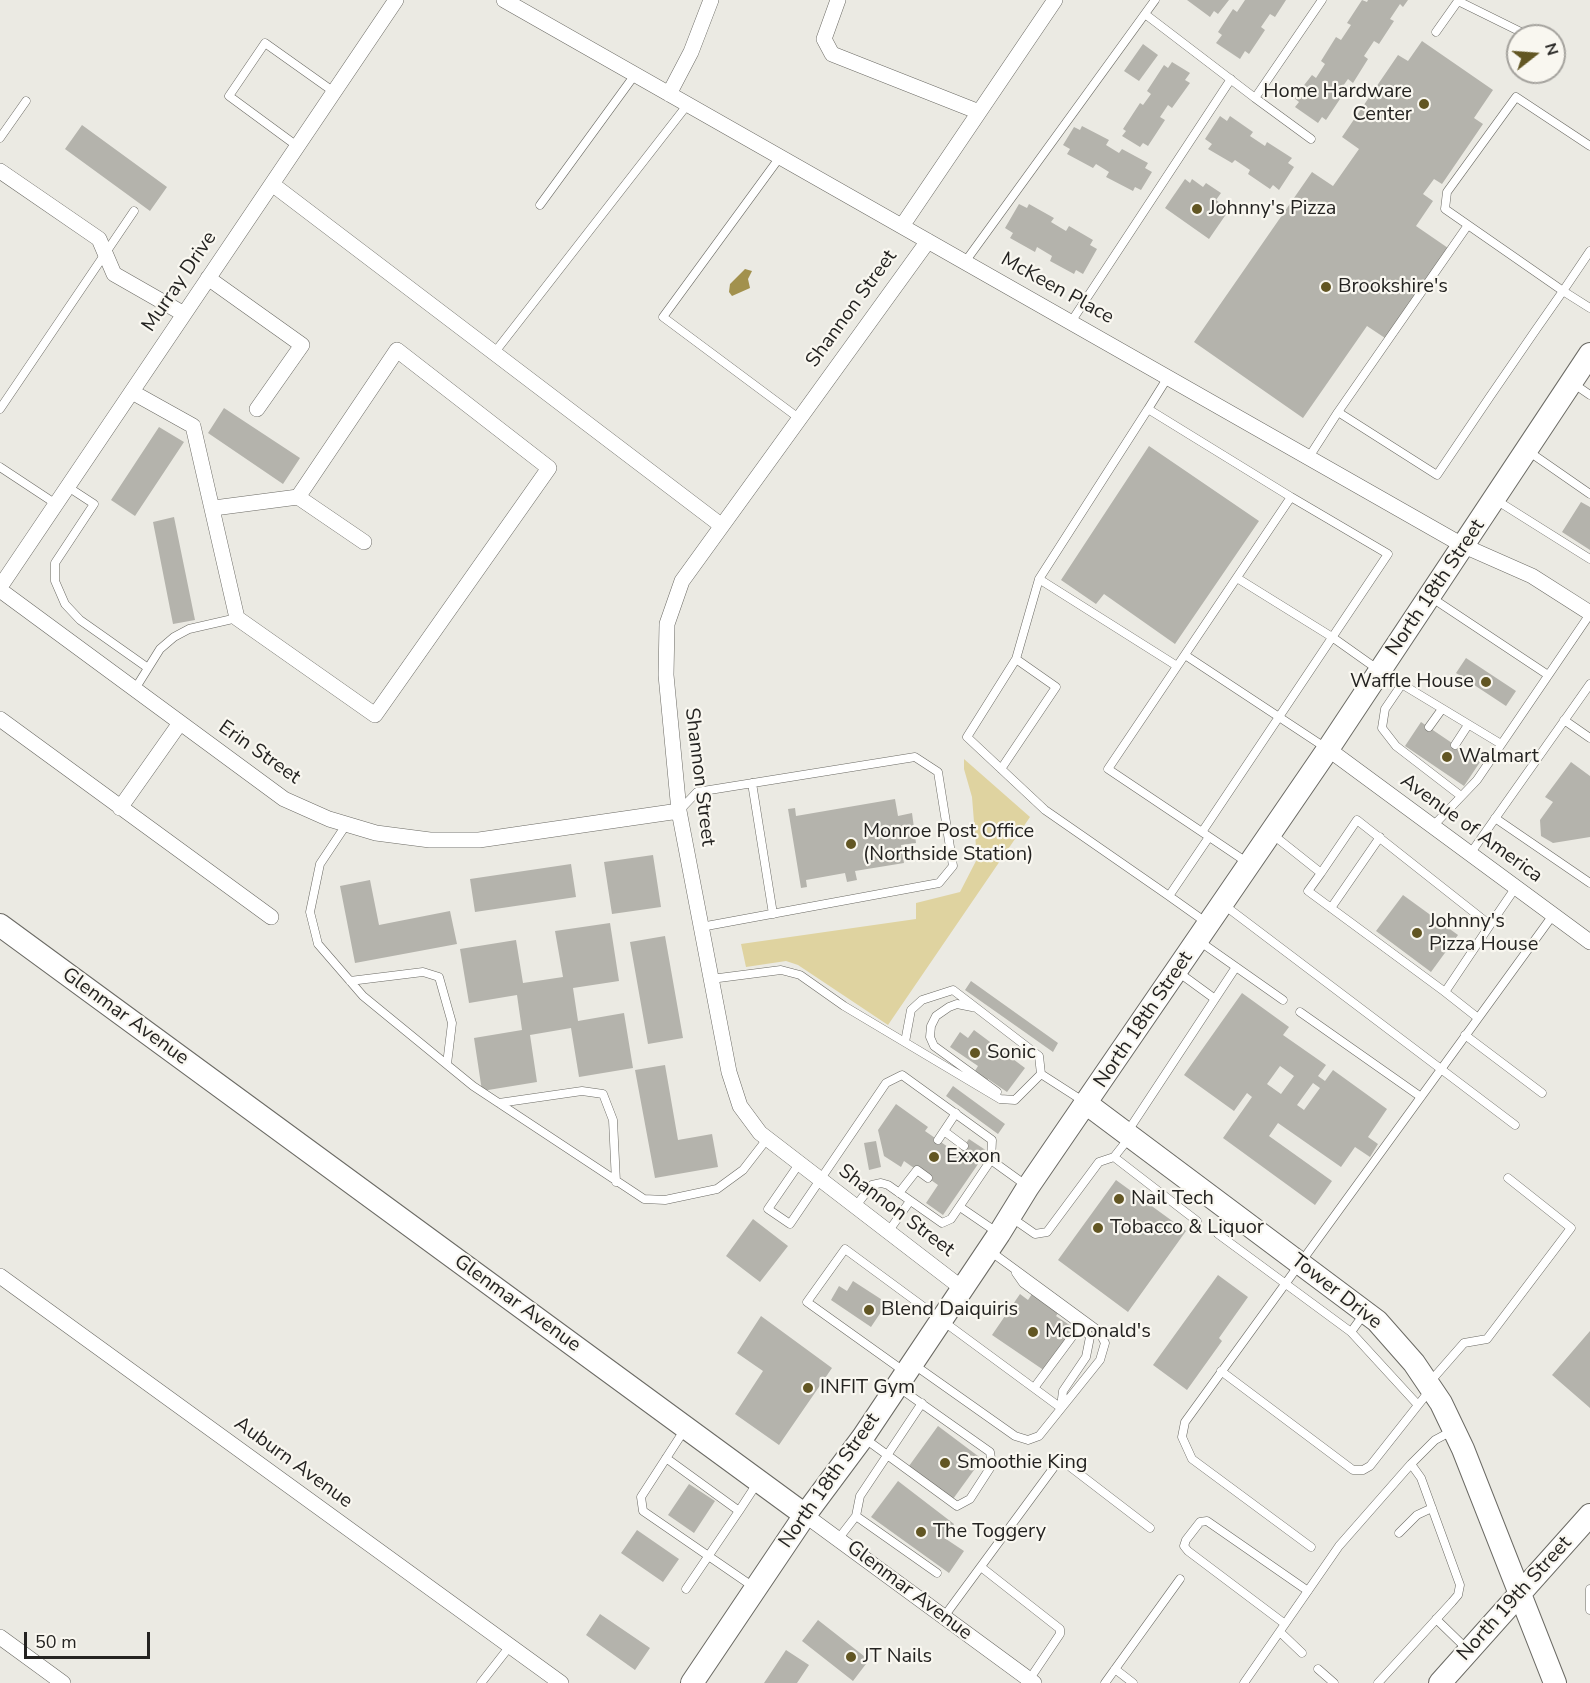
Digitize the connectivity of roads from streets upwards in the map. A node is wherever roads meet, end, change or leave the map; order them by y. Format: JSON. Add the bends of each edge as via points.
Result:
{"nodes":[{"id":1,"x":396,"y":0,"type":"edge"},
{"id":2,"x":711,"y":0,"type":"edge"},
{"id":3,"x":838,"y":0,"type":"edge"},
{"id":4,"x":1054,"y":0,"type":"edge"},
{"id":5,"x":511,"y":2,"type":"edge"},
{"id":6,"x":669,"y":94,"type":"junction"},
{"id":7,"x":979,"y":112,"type":"junction"},
{"id":8,"x":0,"y":171,"type":"edge"},
{"id":9,"x":272,"y":184,"type":"junction"},
{"id":10,"x":902,"y":226,"type":"junction"},
{"id":11,"x":928,"y":241,"type":"junction"},
{"id":12,"x":208,"y":278,"type":"junction"},
{"id":13,"x":184,"y":314,"type":"junction"},
{"id":14,"x":1590,"y":354,"type":"edge"},
{"id":15,"x":132,"y":392,"type":"junction"},
{"id":16,"x":257,"y":409,"type":"dead end"},
{"id":17,"x":298,"y":497,"type":"junction"},
{"id":18,"x":214,"y":508,"type":"junction"},
{"id":19,"x":722,"y":526,"type":"junction"},
{"id":20,"x":364,"y":542,"type":"dead end"},
{"id":21,"x":1464,"y":546,"type":"junction"},
{"id":22,"x":0,"y":588,"type":"edge"},
{"id":23,"x":1590,"y":614,"type":"edge"},
{"id":24,"x":0,"y":719,"type":"edge"},
{"id":25,"x":180,"y":723,"type":"junction"},
{"id":26,"x":1328,"y":749,"type":"junction"},
{"id":27,"x":120,"y":808,"type":"junction"},
{"id":28,"x":679,"y":811,"type":"junction"},
{"id":29,"x":271,"y":916,"type":"dead end"},
{"id":30,"x":0,"y":925,"type":"edge"},
{"id":31,"x":1590,"y":942,"type":"edge"},
{"id":32,"x":1087,"y":1104,"type":"junction"},
{"id":33,"x":0,"y":1276,"type":"edge"},
{"id":34,"x":963,"y":1289,"type":"junction"},
{"id":35,"x":805,"y":1515,"type":"junction"},
{"id":36,"x":1590,"y":1515,"type":"edge"},
{"id":37,"x":1520,"y":1595,"type":"junction"},
{"id":38,"x":0,"y":1637,"type":"edge"},
{"id":39,"x":1031,"y":1681,"type":"edge"},
{"id":40,"x":63,"y":1683,"type":"edge"},
{"id":41,"x":561,"y":1683,"type":"edge"},
{"id":42,"x":692,"y":1683,"type":"edge"},
{"id":43,"x":1440,"y":1683,"type":"edge"},
{"id":44,"x":1555,"y":1683,"type":"edge"}],
"edges":[{"from":1,"to":9,"type":"street","name":"Murray Drive"},
{"from":2,"to":6,"type":"street"},
{"from":3,"to":7,"type":"street","via":[[824,39],[832,54]]},
{"from":4,"to":7,"type":"street"},
{"from":5,"to":6,"type":"street","name":"McKeen Place"},
{"from":6,"to":10,"type":"street","name":"McKeen Place"},
{"from":7,"to":10,"type":"street"},
{"from":8,"to":13,"type":"street","via":[[99,239],[114,274]]},
{"from":9,"to":12,"type":"street","name":"Murray Drive"},
{"from":9,"to":19,"type":"street"},
{"from":10,"to":11,"type":"street","name":"McKeen Place"},
{"from":11,"to":19,"type":"street","name":"Shannon Street"},
{"from":11,"to":21,"type":"street","name":"McKeen Place"},
{"from":12,"to":13,"type":"street","name":"Murray Drive"},
{"from":12,"to":16,"type":"street","via":[[302,345]]},
{"from":13,"to":15,"type":"street","name":"Murray Drive"},
{"from":14,"to":21,"type":"street","name":"North 18th Street"},
{"from":15,"to":18,"type":"street","via":[[194,426]]},
{"from":15,"to":22,"type":"street","name":"Murray Drive"},
{"from":17,"to":18,"type":"street"},
{"from":17,"to":18,"type":"street","via":[[397,350],[549,468],[375,715],[237,618]]},
{"from":17,"to":20,"type":"street"},
{"from":19,"to":28,"type":"street","name":"Shannon Street","via":[[682,581],[667,624],[666,675]]},
{"from":21,"to":23,"type":"street","name":"McKeen Place","via":[[1532,576]]},
{"from":21,"to":26,"type":"street","name":"North 18th Street"},
{"from":22,"to":25,"type":"street","name":"Erin Street"},
{"from":24,"to":27,"type":"street"},
{"from":25,"to":27,"type":"street"},
{"from":25,"to":28,"type":"street","name":"Erin Street","via":[[284,799],[376,833],[430,840],[479,840]]},
{"from":26,"to":31,"type":"street","name":"Avenue of America"},
{"from":26,"to":32,"type":"street","name":"North 18th Street"},
{"from":27,"to":29,"type":"street"},
{"from":28,"to":34,"type":"street","name":"Shannon Street","via":[[729,1072],[740,1106],[760,1134]]},
{"from":30,"to":35,"type":"street","name":"Glenmar Avenue"},
{"from":32,"to":34,"type":"street","name":"North 18th Street"},
{"from":32,"to":37,"type":"street","name":"Tower Drive","via":[[1366,1312],[1407,1355],[1426,1392],[1454,1430]]},
{"from":33,"to":41,"type":"street","name":"Auburn Avenue"},
{"from":34,"to":35,"type":"street","name":"North 18th Street"},
{"from":35,"to":39,"type":"street","name":"Glenmar Avenue"},
{"from":35,"to":42,"type":"street","name":"North 18th Street"},
{"from":36,"to":37,"type":"street","name":"North 19th Street"},
{"from":37,"to":43,"type":"street","name":"North 19th Street"},
{"from":37,"to":44,"type":"street","name":"Tower Drive"},
{"from":38,"to":40,"type":"street"}]}
